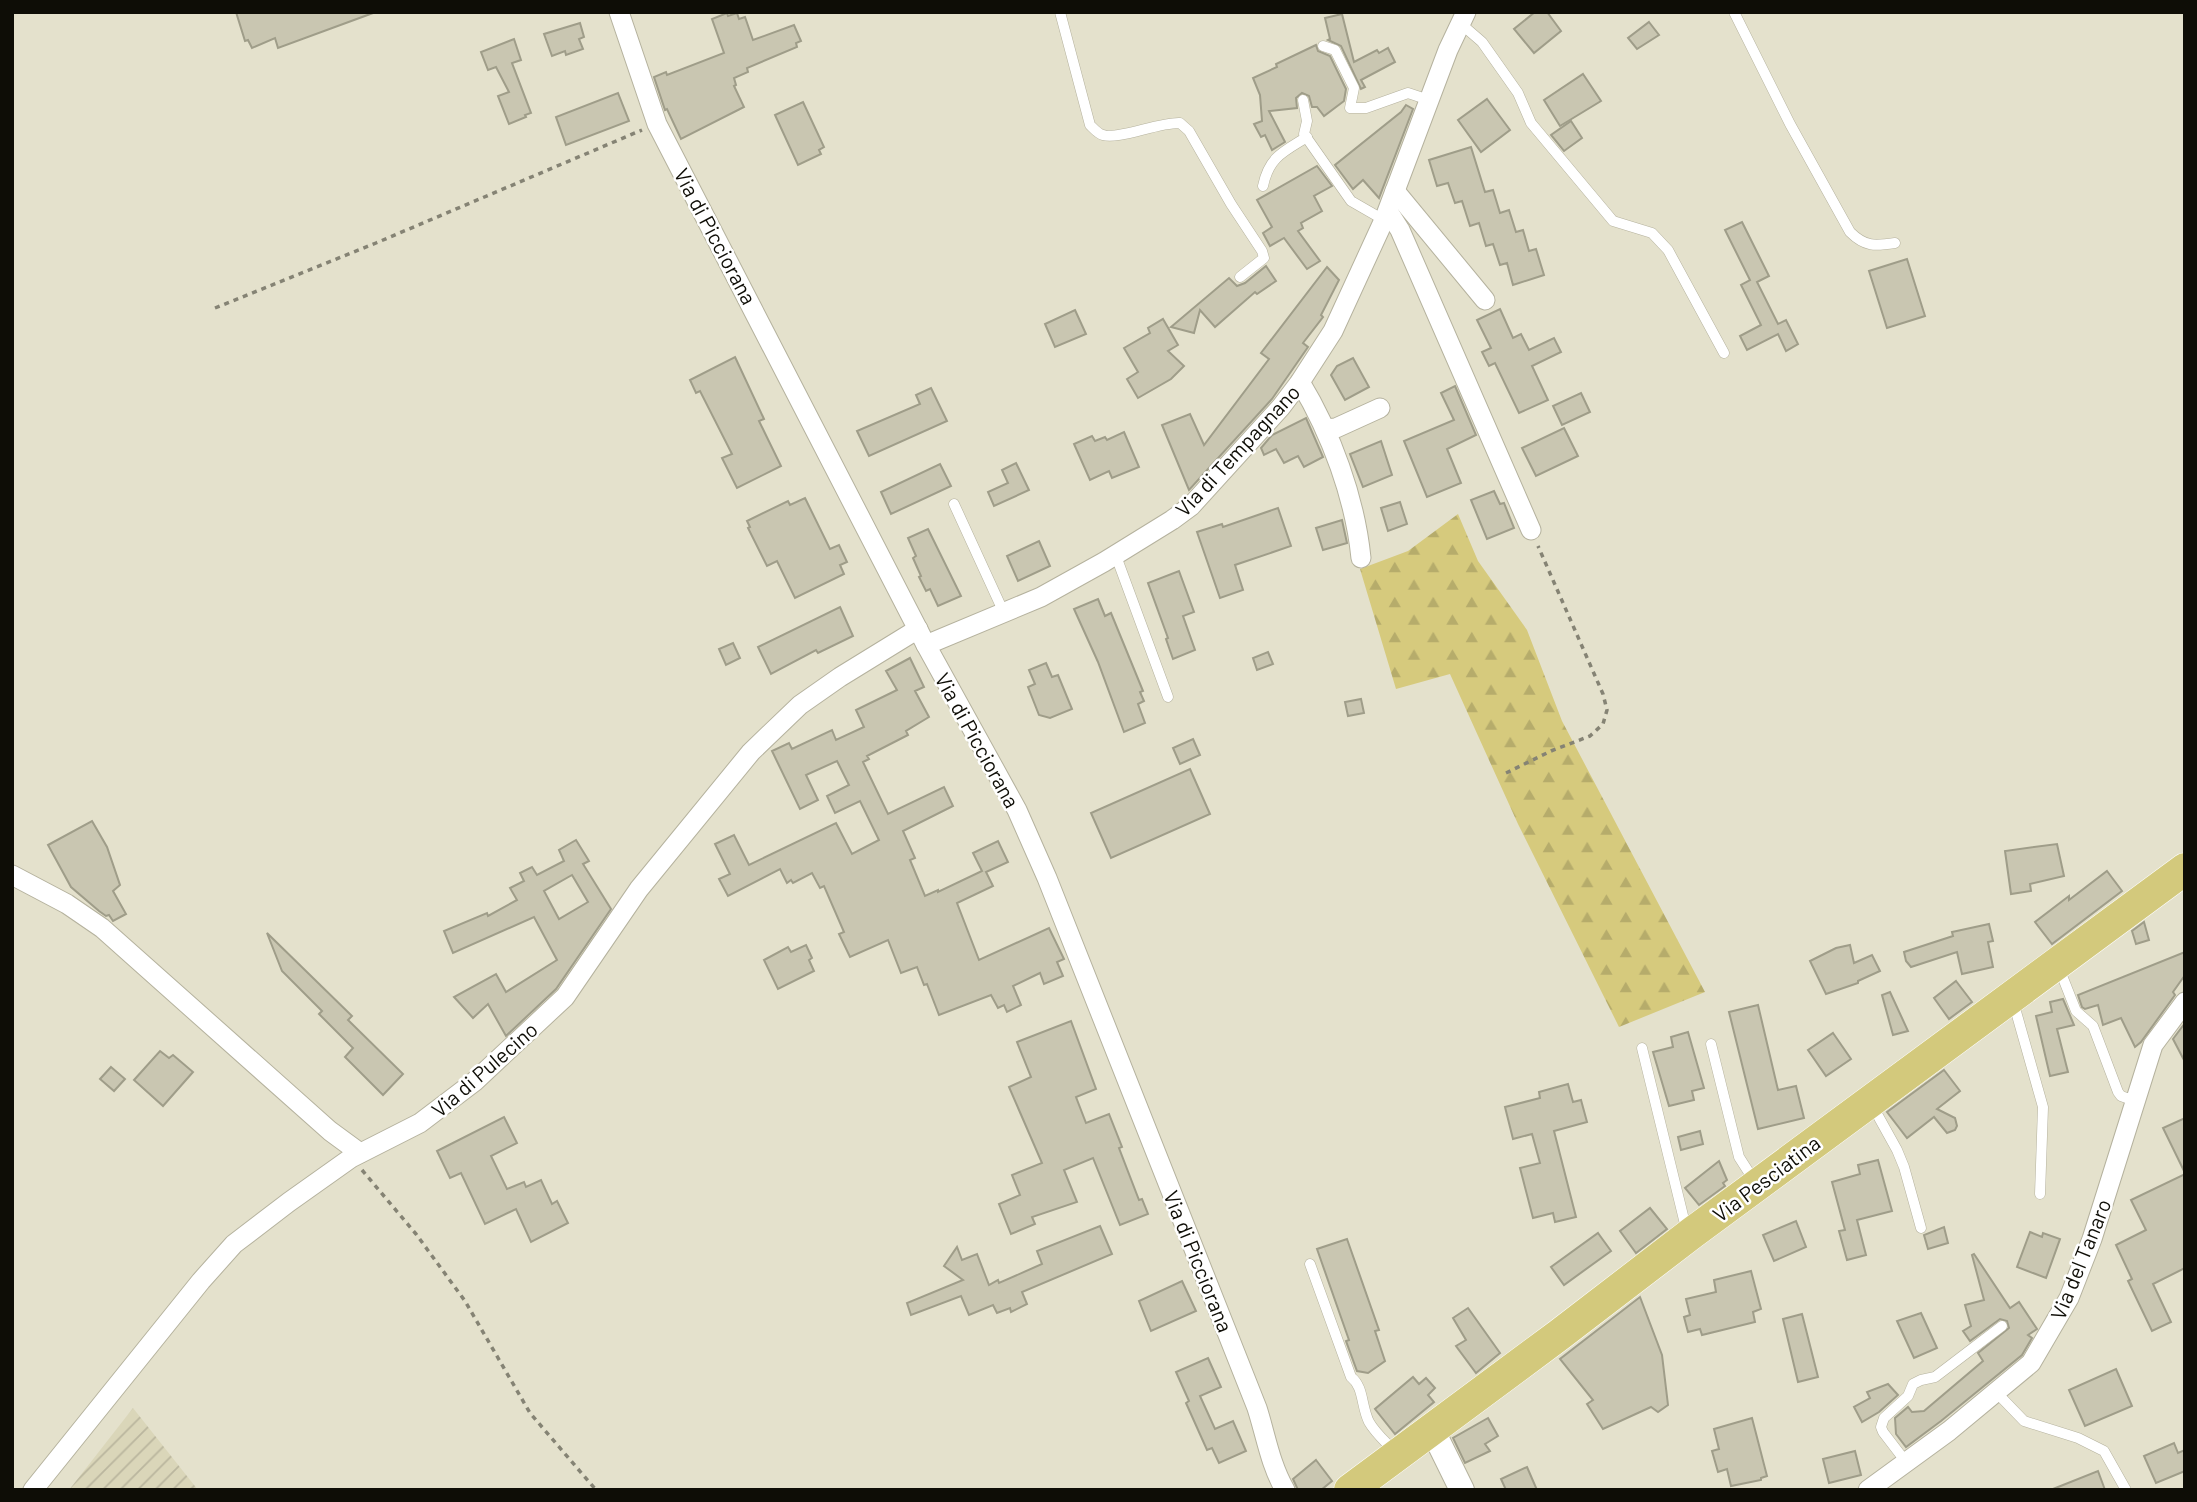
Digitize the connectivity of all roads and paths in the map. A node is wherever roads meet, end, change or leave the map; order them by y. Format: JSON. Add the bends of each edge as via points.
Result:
{"nodes":[{"id":1,"x":619,"y":12,"type":"edge"},
{"id":2,"x":1060,"y":12,"type":"edge"},
{"id":3,"x":1734,"y":12,"type":"edge"},
{"id":4,"x":1463,"y":18,"type":"edge"},
{"id":5,"x":1323,"y":47,"type":"dead end"},
{"id":6,"x":1303,"y":100,"type":"dead end"},
{"id":7,"x":1429,"y":100,"type":"junction"},
{"id":8,"x":657,"y":124,"type":"junction"},
{"id":9,"x":1307,"y":137,"type":"junction"},
{"id":10,"x":1263,"y":186,"type":"dead end"},
{"id":11,"x":1395,"y":191,"type":"junction"},
{"id":12,"x":1386,"y":216,"type":"junction"},
{"id":13,"x":1895,"y":243,"type":"dead end"},
{"id":14,"x":1240,"y":277,"type":"dead end"},
{"id":15,"x":1485,"y":300,"type":"dead end"},
{"id":16,"x":215,"y":308,"type":"dead end"},
{"id":17,"x":1724,"y":354,"type":"dead end"},
{"id":18,"x":1300,"y":382,"type":"junction"},
{"id":19,"x":1380,"y":408,"type":"dead end"},
{"id":20,"x":1325,"y":429,"type":"junction"},
{"id":21,"x":954,"y":504,"type":"dead end"},
{"id":22,"x":1531,"y":530,"type":"joint"},
{"id":23,"x":1116,"y":556,"type":"junction"},
{"id":24,"x":1361,"y":558,"type":"dead end"},
{"id":25,"x":1004,"y":613,"type":"junction"},
{"id":26,"x":922,"y":637,"type":"junction"},
{"id":27,"x":1168,"y":697,"type":"dead end"},
{"id":28,"x":1506,"y":773,"type":"dead end"},
{"id":29,"x":2185,"y":869,"type":"edge"},
{"id":30,"x":12,"y":874,"type":"edge"},
{"id":31,"x":2057,"y":964,"type":"junction"},
{"id":32,"x":2012,"y":997,"type":"junction"},
{"id":33,"x":2185,"y":1003,"type":"edge"},
{"id":34,"x":1712,"y":1044,"type":"dead end"},
{"id":35,"x":1642,"y":1048,"type":"dead end"},
{"id":36,"x":1870,"y":1101,"type":"junction"},
{"id":37,"x":2135,"y":1101,"type":"junction"},
{"id":38,"x":356,"y":1156,"type":"junction"},
{"id":39,"x":1758,"y":1185,"type":"junction"},
{"id":40,"x":2040,"y":1194,"type":"dead end"},
{"id":41,"x":1921,"y":1228,"type":"dead end"},
{"id":42,"x":1688,"y":1236,"type":"junction"},
{"id":43,"x":1310,"y":1264,"type":"dead end"},
{"id":44,"x":2002,"y":1326,"type":"dead end"},
{"id":45,"x":1996,"y":1392,"type":"junction"},
{"id":46,"x":1432,"y":1429,"type":"junction"},
{"id":47,"x":1398,"y":1454,"type":"junction"},
{"id":48,"x":1906,"y":1462,"type":"junction"},
{"id":49,"x":33,"y":1490,"type":"edge"},
{"id":50,"x":596,"y":1490,"type":"edge"},
{"id":51,"x":1285,"y":1490,"type":"edge"},
{"id":52,"x":1350,"y":1490,"type":"edge"},
{"id":53,"x":1462,"y":1490,"type":"edge"},
{"id":54,"x":1868,"y":1490,"type":"edge"},
{"id":55,"x":2126,"y":1490,"type":"edge"}],
"edges":[{"from":1,"to":8,"type":"street","name":"Via di Picciorana"},
{"from":2,"to":14,"type":"lane","via":[[1090,125],[1096,131],[1116,135],[1166,122],[1180,123],[1189,131],[1262,251],[1264,258]]},
{"from":3,"to":13,"type":"lane","via":[[1850,232],[1859,242],[1876,246]]},
{"from":4,"to":7,"type":"street","name":"Via di Tempagnano"},
{"from":4,"to":17,"type":"lane","via":[[1518,93],[1531,123],[1613,221],[1652,233],[1668,250]]},
{"from":5,"to":7,"type":"lane","via":[[1335,50],[1352,82],[1350,108],[1366,108],[1408,93]]},
{"from":6,"to":9,"type":"lane"},
{"from":7,"to":11,"type":"street","name":"Via di Tempagnano"},
{"from":8,"to":16,"type":"path"},
{"from":8,"to":26,"type":"street","name":"Via di Picciorana"},
{"from":9,"to":10,"type":"lane","via":[[1274,158]]},
{"from":9,"to":12,"type":"lane","via":[[1351,201]]},
{"from":11,"to":12,"type":"street","name":"Via di Tempagnano"},
{"from":11,"to":15,"type":"street"},
{"from":12,"to":18,"type":"street","name":"Via di Tempagnano","via":[[1332,331]]},
{"from":12,"to":22,"type":"street","via":[[1400,230]]},
{"from":18,"to":20,"type":"street"},
{"from":18,"to":23,"type":"street","name":"Via di Tempagnano","via":[[1191,506]]},
{"from":19,"to":20,"type":"street"},
{"from":20,"to":24,"type":"street","via":[[1357,523]]},
{"from":21,"to":25,"type":"lane"},
{"from":22,"to":28,"type":"path","via":[[1607,710],[1603,723],[1590,736]]},
{"from":23,"to":25,"type":"street","name":"Via di Tempagnano"},
{"from":23,"to":27,"type":"lane"},
{"from":25,"to":26,"type":"street","name":"Via di Tempagnano"},
{"from":26,"to":38,"type":"street","name":"Via di Pulecino","via":[[840,677],[800,705],[751,752],[639,889],[565,997],[474,1082],[420,1123]]},
{"from":26,"to":51,"type":"street","name":"Via di Picciorana","via":[[1017,810],[1048,878],[1257,1408],[1272,1465]]},
{"from":29,"to":31,"type":"main road","name":"Via Pesciatina"},
{"from":30,"to":38,"type":"street","via":[[102,928]]},
{"from":31,"to":32,"type":"main road","name":"Via Pesciatina"},
{"from":31,"to":37,"type":"lane","via":[[2076,1011],[2094,1026],[2118,1092]]},
{"from":32,"to":36,"type":"main road","name":"Via Pesciatina"},
{"from":32,"to":40,"type":"lane","via":[[2043,1107]]},
{"from":33,"to":37,"type":"street","name":"Via del Tanaro","via":[[2153,1045]]},
{"from":34,"to":39,"type":"lane","via":[[1739,1157]]},
{"from":35,"to":42,"type":"lane"},
{"from":36,"to":39,"type":"main road","name":"Via Pesciatina"},
{"from":36,"to":41,"type":"lane","via":[[1905,1167]]},
{"from":37,"to":45,"type":"street","name":"Via del Tanaro","via":[[2069,1298],[2031,1363]]},
{"from":38,"to":49,"type":"street","name":"Via di Pulecino","via":[[234,1244]]},
{"from":38,"to":50,"type":"path","via":[[465,1301],[530,1413]]},
{"from":39,"to":42,"type":"main road","name":"Via Pesciatina"},
{"from":42,"to":46,"type":"main road","name":"Via Pesciatina"},
{"from":43,"to":47,"type":"lane","via":[[1368,1421]]},
{"from":44,"to":48,"type":"lane","via":[[1942,1372],[1913,1384],[1908,1396],[1884,1418],[1883,1432]]},
{"from":45,"to":48,"type":"street","name":"Via del Tanaro"},
{"from":45,"to":55,"type":"lane","via":[[2024,1421],[2104,1451]]},
{"from":46,"to":47,"type":"main road","name":"Via Pesciatina"},
{"from":46,"to":53,"type":"street"},
{"from":47,"to":52,"type":"main road","name":"Via Pesciatina"},
{"from":48,"to":54,"type":"street","name":"Via del Tanaro"}]}
